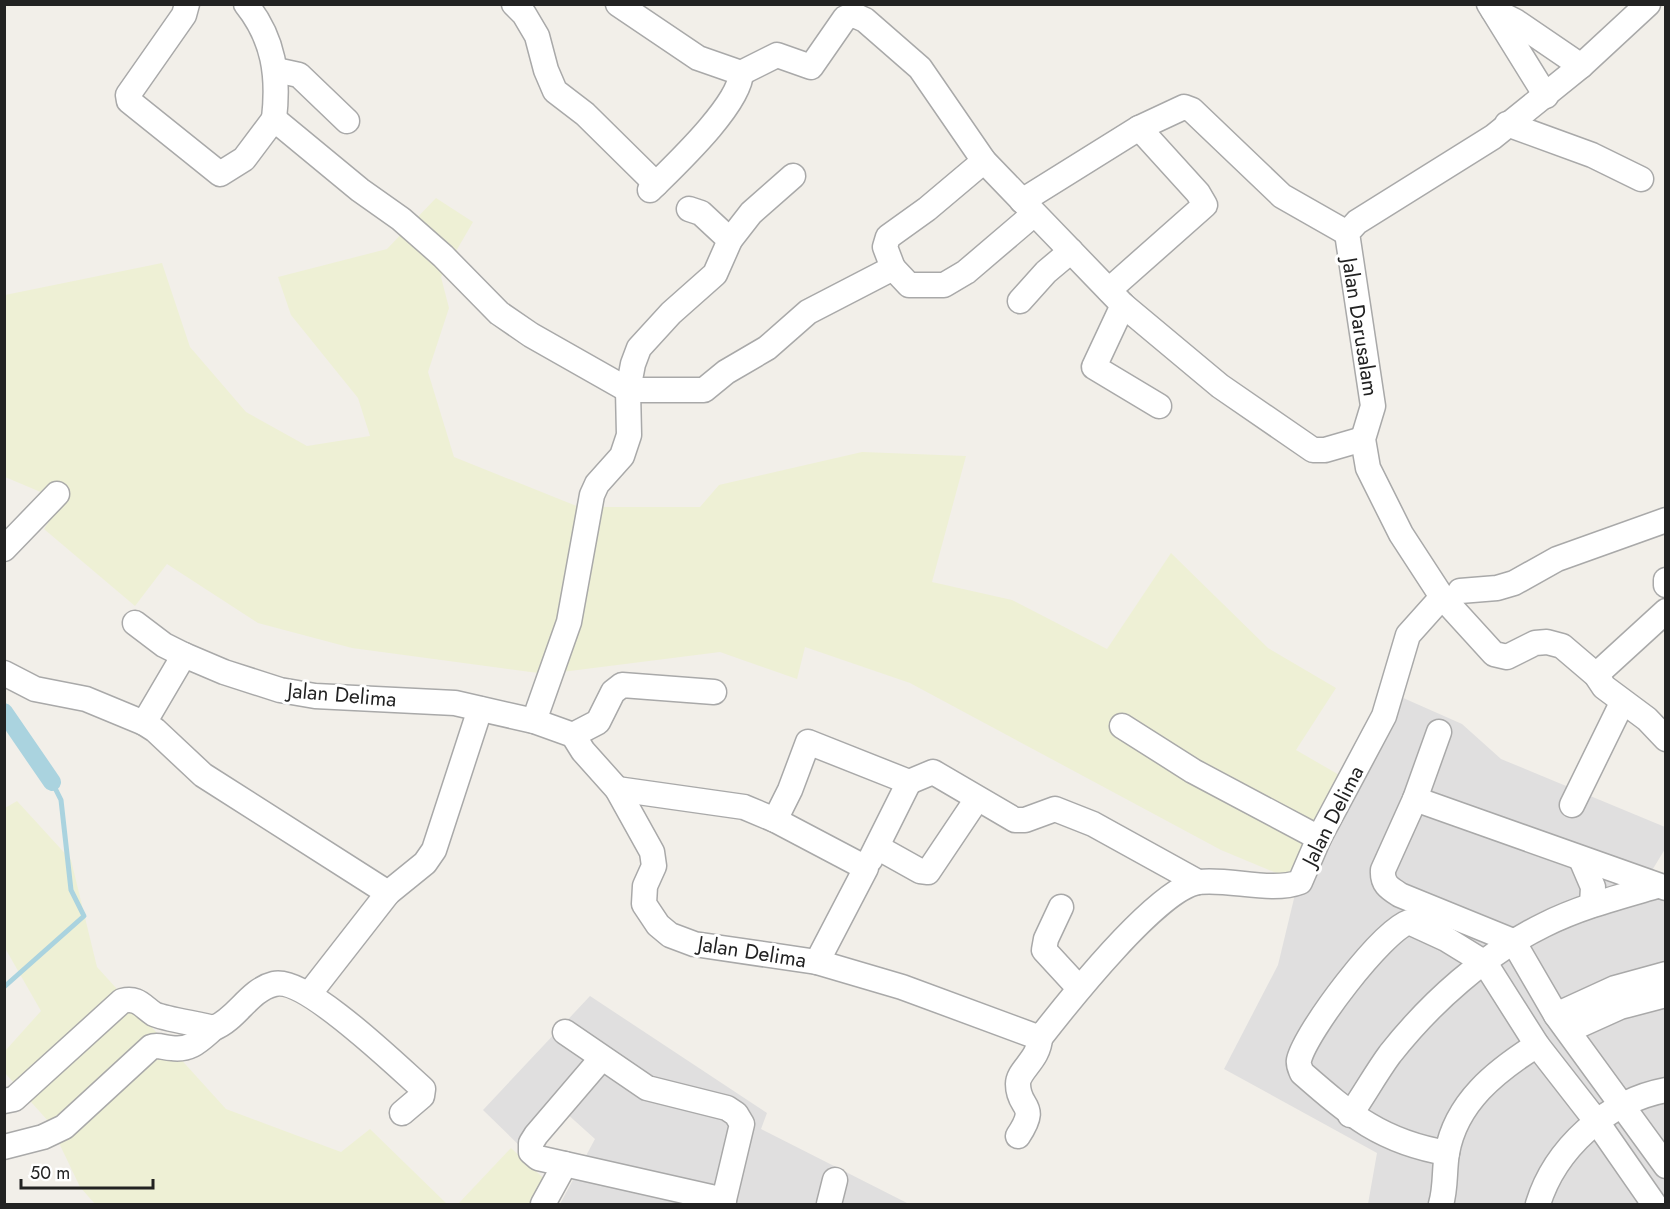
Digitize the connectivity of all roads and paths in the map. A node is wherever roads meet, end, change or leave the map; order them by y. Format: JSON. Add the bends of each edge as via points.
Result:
{"nodes":[{"id":1,"x":187,"y":4,"type":"edge"},
{"id":2,"x":246,"y":4,"type":"edge"},
{"id":3,"x":514,"y":4,"type":"edge"},
{"id":4,"x":618,"y":4,"type":"edge"},
{"id":5,"x":1648,"y":4,"type":"edge"},
{"id":6,"x":1491,"y":7,"type":"edge"},
{"id":7,"x":1581,"y":66,"type":"junction"},
{"id":8,"x":276,"y":70,"type":"junction"},
{"id":9,"x":741,"y":73,"type":"junction"},
{"id":10,"x":1546,"y":96,"type":"junction"},
{"id":11,"x":274,"y":119,"type":"junction"},
{"id":12,"x":347,"y":121,"type":"dead end"},
{"id":13,"x":1507,"y":124,"type":"junction"},
{"id":14,"x":1139,"y":128,"type":"junction"},
{"id":15,"x":984,"y":161,"type":"junction"},
{"id":16,"x":793,"y":176,"type":"dead end"},
{"id":17,"x":1641,"y":179,"type":"dead end"},
{"id":18,"x":1028,"y":207,"type":"junction"},
{"id":19,"x":689,"y":209,"type":"dead end"},
{"id":20,"x":1347,"y":233,"type":"junction"},
{"id":21,"x":730,"y":240,"type":"junction"},
{"id":22,"x":1071,"y":251,"type":"junction"},
{"id":23,"x":893,"y":268,"type":"junction"},
{"id":24,"x":1116,"y":297,"type":"junction"},
{"id":25,"x":1020,"y":301,"type":"dead end"},
{"id":26,"x":628,"y":390,"type":"junction"},
{"id":27,"x":1159,"y":406,"type":"dead end"},
{"id":28,"x":1363,"y":439,"type":"junction"},
{"id":29,"x":57,"y":494,"type":"dead end"},
{"id":30,"x":1665,"y":520,"type":"edge"},
{"id":31,"x":4,"y":549,"type":"edge"},
{"id":32,"x":1665,"y":580,"type":"edge"},
{"id":33,"x":1665,"y":585,"type":"edge"},
{"id":34,"x":1451,"y":594,"type":"junction"},
{"id":35,"x":1665,"y":611,"type":"edge"},
{"id":36,"x":135,"y":623,"type":"dead end"},
{"id":37,"x":184,"y":655,"type":"junction"},
{"id":38,"x":4,"y":673,"type":"edge"},
{"id":39,"x":1596,"y":675,"type":"junction"},
{"id":40,"x":714,"y":692,"type":"dead end"},
{"id":41,"x":1622,"y":703,"type":"junction"},
{"id":42,"x":480,"y":709,"type":"junction"},
{"id":43,"x":534,"y":721,"type":"junction"},
{"id":44,"x":144,"y":723,"type":"junction"},
{"id":45,"x":1122,"y":726,"type":"dead end"},
{"id":46,"x":1439,"y":732,"type":"dead end"},
{"id":47,"x":573,"y":735,"type":"junction"},
{"id":48,"x":1665,"y":739,"type":"edge"},
{"id":49,"x":909,"y":782,"type":"junction"},
{"id":50,"x":617,"y":789,"type":"junction"},
{"id":51,"x":977,"y":799,"type":"junction"},
{"id":52,"x":1415,"y":799,"type":"junction"},
{"id":53,"x":1572,"y":805,"type":"dead end"},
{"id":54,"x":775,"y":820,"type":"junction"},
{"id":55,"x":1319,"y":838,"type":"junction"},
{"id":56,"x":877,"y":847,"type":"junction"},
{"id":57,"x":1581,"y":859,"type":"junction"},
{"id":58,"x":866,"y":868,"type":"junction"},
{"id":59,"x":1198,"y":882,"type":"junction"},
{"id":60,"x":1661,"y":887,"type":"edge"},
{"id":61,"x":388,"y":893,"type":"junction"},
{"id":62,"x":1592,"y":905,"type":"junction"},
{"id":63,"x":1061,"y":907,"type":"dead end"},
{"id":64,"x":1514,"y":941,"type":"junction"},
{"id":65,"x":817,"y":962,"type":"junction"},
{"id":66,"x":1485,"y":963,"type":"junction"},
{"id":67,"x":1665,"y":974,"type":"edge"},
{"id":68,"x":1079,"y":988,"type":"junction"},
{"id":69,"x":310,"y":993,"type":"junction"},
{"id":70,"x":1665,"y":995,"type":"edge"},
{"id":71,"x":1563,"y":1022,"type":"junction"},
{"id":72,"x":214,"y":1028,"type":"junction"},
{"id":73,"x":565,"y":1032,"type":"dead end"},
{"id":74,"x":1040,"y":1038,"type":"junction"},
{"id":75,"x":1537,"y":1045,"type":"junction"},
{"id":76,"x":601,"y":1059,"type":"junction"},
{"id":77,"x":1665,"y":1090,"type":"edge"},
{"id":78,"x":4,"y":1101,"type":"edge"},
{"id":79,"x":1624,"y":1106,"type":"junction"},
{"id":80,"x":402,"y":1113,"type":"dead end"},
{"id":81,"x":1350,"y":1115,"type":"junction"},
{"id":82,"x":1597,"y":1122,"type":"junction"},
{"id":83,"x":1018,"y":1136,"type":"dead end"},
{"id":84,"x":4,"y":1147,"type":"edge"},
{"id":85,"x":1447,"y":1153,"type":"junction"},
{"id":86,"x":565,"y":1164,"type":"junction"},
{"id":87,"x":1665,"y":1166,"type":"edge"},
{"id":88,"x":835,"y":1180,"type":"dead end"},
{"id":89,"x":1645,"y":1200,"type":"edge"},
{"id":90,"x":724,"y":1202,"type":"edge"},
{"id":91,"x":543,"y":1204,"type":"edge"},
{"id":92,"x":829,"y":1204,"type":"edge"},
{"id":93,"x":1441,"y":1204,"type":"edge"},
{"id":94,"x":1538,"y":1204,"type":"edge"}],
"edges":[{"from":1,"to":11,"type":"street","via":[[184,15],[128,95],[129,100],[220,174],[244,159]]},
{"from":2,"to":8,"type":"street"},
{"from":3,"to":9,"type":"street","via":[[537,36],[555,91],[585,114],[653,187],[730,102],[741,83]]},
{"from":4,"to":9,"type":"street","via":[[698,58]]},
{"from":5,"to":7,"type":"street","name":"Jalan Darusalam"},
{"from":6,"to":7,"type":"street"},
{"from":6,"to":10,"type":"street"},
{"from":7,"to":10,"type":"street","name":"Jalan Darusalam"},
{"from":8,"to":11,"type":"street"},
{"from":8,"to":12,"type":"street","via":[[299,75]]},
{"from":9,"to":15,"type":"street","via":[[777,55],[811,67],[845,18],[854,15],[874,27],[920,68]]},
{"from":10,"to":13,"type":"street","name":"Jalan Darusalam"},
{"from":11,"to":26,"type":"street","via":[[401,219],[499,313]]},
{"from":13,"to":17,"type":"street","via":[[1592,155]]},
{"from":13,"to":20,"type":"street","name":"Jalan Darusalam","via":[[1447,167],[1357,222]]},
{"from":14,"to":18,"type":"street"},
{"from":14,"to":20,"type":"street","via":[[1178,109],[1192,110],[1282,196]]},
{"from":14,"to":24,"type":"street","via":[[1204,205]]},
{"from":15,"to":18,"type":"street"},
{"from":15,"to":23,"type":"street","via":[[888,237],[885,247]]},
{"from":16,"to":21,"type":"street","via":[[751,213]]},
{"from":18,"to":22,"type":"street"},
{"from":18,"to":23,"type":"street","via":[[966,272],[944,285],[909,285]]},
{"from":19,"to":21,"type":"street","via":[[701,213]]},
{"from":20,"to":28,"type":"street","name":"Jalan Darusalam","via":[[1372,406]]},
{"from":21,"to":26,"type":"street","via":[[715,274],[639,348]]},
{"from":22,"to":24,"type":"street"},
{"from":22,"to":25,"type":"street"},
{"from":23,"to":26,"type":"street","via":[[808,312],[767,348],[704,390]]},
{"from":24,"to":27,"type":"street","via":[[1094,367]]},
{"from":24,"to":28,"type":"street","via":[[1220,386],[1313,450]]},
{"from":26,"to":43,"type":"street","via":[[629,435],[622,456],[592,495],[569,622]]},
{"from":28,"to":34,"type":"street","name":"Jalan Darusalam","via":[[1368,468],[1384,504]]},
{"from":29,"to":31,"type":"street"},
{"from":30,"to":34,"type":"street","via":[[1557,559],[1514,583]]},
{"from":32,"to":33,"type":"street"},
{"from":34,"to":39,"type":"street","name":"Jalan Darusalam","via":[[1494,654],[1507,657],[1535,643],[1554,643]]},
{"from":34,"to":55,"type":"street","name":"Jalan Delima","via":[[1408,635],[1384,716]]},
{"from":35,"to":39,"type":"street"},
{"from":36,"to":37,"type":"street","name":"Jalan Delima"},
{"from":37,"to":42,"type":"street","name":"Jalan Delima","via":[[280,690]]},
{"from":37,"to":44,"type":"street"},
{"from":38,"to":44,"type":"street","via":[[35,689],[86,699]]},
{"from":39,"to":41,"type":"street","name":"Jalan Darusalam"},
{"from":40,"to":47,"type":"street","via":[[622,685],[613,692],[598,722]]},
{"from":41,"to":48,"type":"street","name":"Jalan Darusalam","via":[[1647,719]]},
{"from":41,"to":53,"type":"street"},
{"from":42,"to":43,"type":"street","name":"Jalan Delima"},
{"from":42,"to":61,"type":"street","via":[[434,850],[425,863]]},
{"from":43,"to":47,"type":"street","name":"Jalan Delima"},
{"from":44,"to":61,"type":"street","via":[[203,775]]},
{"from":45,"to":55,"type":"street","via":[[1193,771]]},
{"from":46,"to":52,"type":"street"},
{"from":47,"to":50,"type":"street","name":"Jalan Delima","via":[[582,751]]},
{"from":49,"to":51,"type":"street","via":[[933,772]]},
{"from":49,"to":54,"type":"street","via":[[808,742]]},
{"from":49,"to":56,"type":"street"},
{"from":50,"to":54,"type":"street","via":[[744,807]]},
{"from":50,"to":65,"type":"street","name":"Jalan Delima","via":[[655,860],[643,895],[644,904],[658,925],[670,935],[694,944]]},
{"from":51,"to":56,"type":"street","via":[[928,872]]},
{"from":51,"to":59,"type":"street","via":[[1015,820],[1055,809],[1093,824]]},
{"from":52,"to":57,"type":"street"},
{"from":52,"to":64,"type":"street","via":[[1383,870],[1382,879],[1388,888]]},
{"from":54,"to":58,"type":"street"},
{"from":55,"to":59,"type":"street","name":"Jalan Delima","via":[[1300,882],[1294,885]]},
{"from":56,"to":58,"type":"street"},
{"from":57,"to":60,"type":"street"},
{"from":57,"to":62,"type":"street","via":[[1593,886]]},
{"from":58,"to":65,"type":"street"},
{"from":59,"to":68,"type":"street","name":"Jalan Delima","via":[[1164,899]]},
{"from":60,"to":62,"type":"street"},
{"from":61,"to":69,"type":"street"},
{"from":62,"to":64,"type":"street"},
{"from":63,"to":68,"type":"street","via":[[1044,950]]},
{"from":64,"to":66,"type":"street"},
{"from":64,"to":71,"type":"street"},
{"from":65,"to":74,"type":"street","name":"Jalan Delima","via":[[902,987]]},
{"from":66,"to":75,"type":"street"},
{"from":66,"to":81,"type":"street","via":[[1415,1024],[1389,1055]]},
{"from":66,"to":81,"type":"street","via":[[1409,922],[1391,932],[1324,1014],[1298,1063],[1302,1073]]},
{"from":67,"to":71,"type":"street","via":[[1616,988]]},
{"from":68,"to":74,"type":"street","name":"Jalan Delima"},
{"from":69,"to":72,"type":"street","via":[[276,983],[264,987]]},
{"from":69,"to":80,"type":"street","via":[[423,1089],[422,1096]]},
{"from":70,"to":71,"type":"street"},
{"from":71,"to":79,"type":"street"},
{"from":72,"to":78,"type":"street","via":[[161,1017],[140,1001],[122,1001],[14,1099]]},
{"from":72,"to":84,"type":"street","via":[[189,1048],[152,1047],[64,1127]]},
{"from":73,"to":76,"type":"street"},
{"from":74,"to":83,"type":"street","via":[[1037,1055],[1019,1077],[1017,1086],[1029,1112]]},
{"from":75,"to":82,"type":"street"},
{"from":75,"to":85,"type":"street","via":[[1504,1065],[1468,1104],[1454,1128]]},
{"from":76,"to":86,"type":"street","via":[[531,1143],[531,1152],[538,1158]]},
{"from":76,"to":90,"type":"street","via":[[647,1088],[727,1108],[736,1114],[742,1124]]},
{"from":77,"to":79,"type":"street"},
{"from":79,"to":82,"type":"street"},
{"from":79,"to":87,"type":"street"},
{"from":81,"to":85,"type":"street","via":[[1419,1148]]},
{"from":82,"to":89,"type":"street"},
{"from":82,"to":94,"type":"street","via":[[1556,1162]]},
{"from":85,"to":93,"type":"street"},
{"from":86,"to":90,"type":"street"},
{"from":86,"to":91,"type":"street"},
{"from":88,"to":92,"type":"street"}]}
